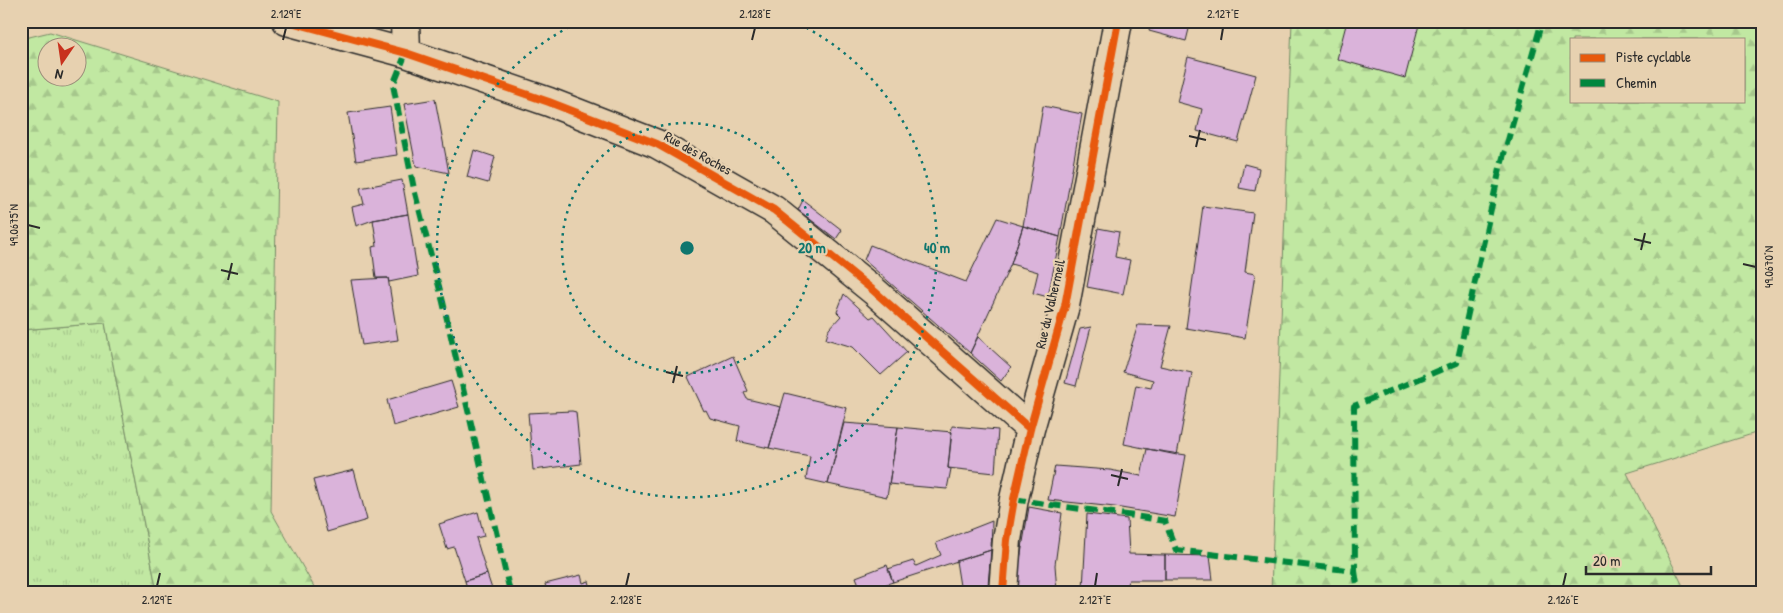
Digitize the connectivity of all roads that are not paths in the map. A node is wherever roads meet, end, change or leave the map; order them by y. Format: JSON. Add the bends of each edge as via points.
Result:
{"nodes":[{"id":1,"x":287,"y":21,"type":"edge"},
{"id":2,"x":405,"y":21,"type":"edge"},
{"id":3,"x":1118,"y":21,"type":"edge"},
{"id":4,"x":406,"y":53,"type":"junction"},
{"id":5,"x":1030,"y":429,"type":"junction"},
{"id":6,"x":1004,"y":592,"type":"edge"}],
"edges":[{"from":1,"to":4,"type":"street","name":"Rue des Roches"},
{"from":2,"to":4,"type":"street"},
{"from":3,"to":5,"type":"street","name":"Rue du Valhermeil","via":[[1065,306]]},
{"from":4,"to":5,"type":"street","name":"Rue des Roches","via":[[549,102],[657,144],[774,210],[874,290]]},
{"from":5,"to":6,"type":"street","name":"Rue du Valhermeil","via":[[1006,540]]}]}
